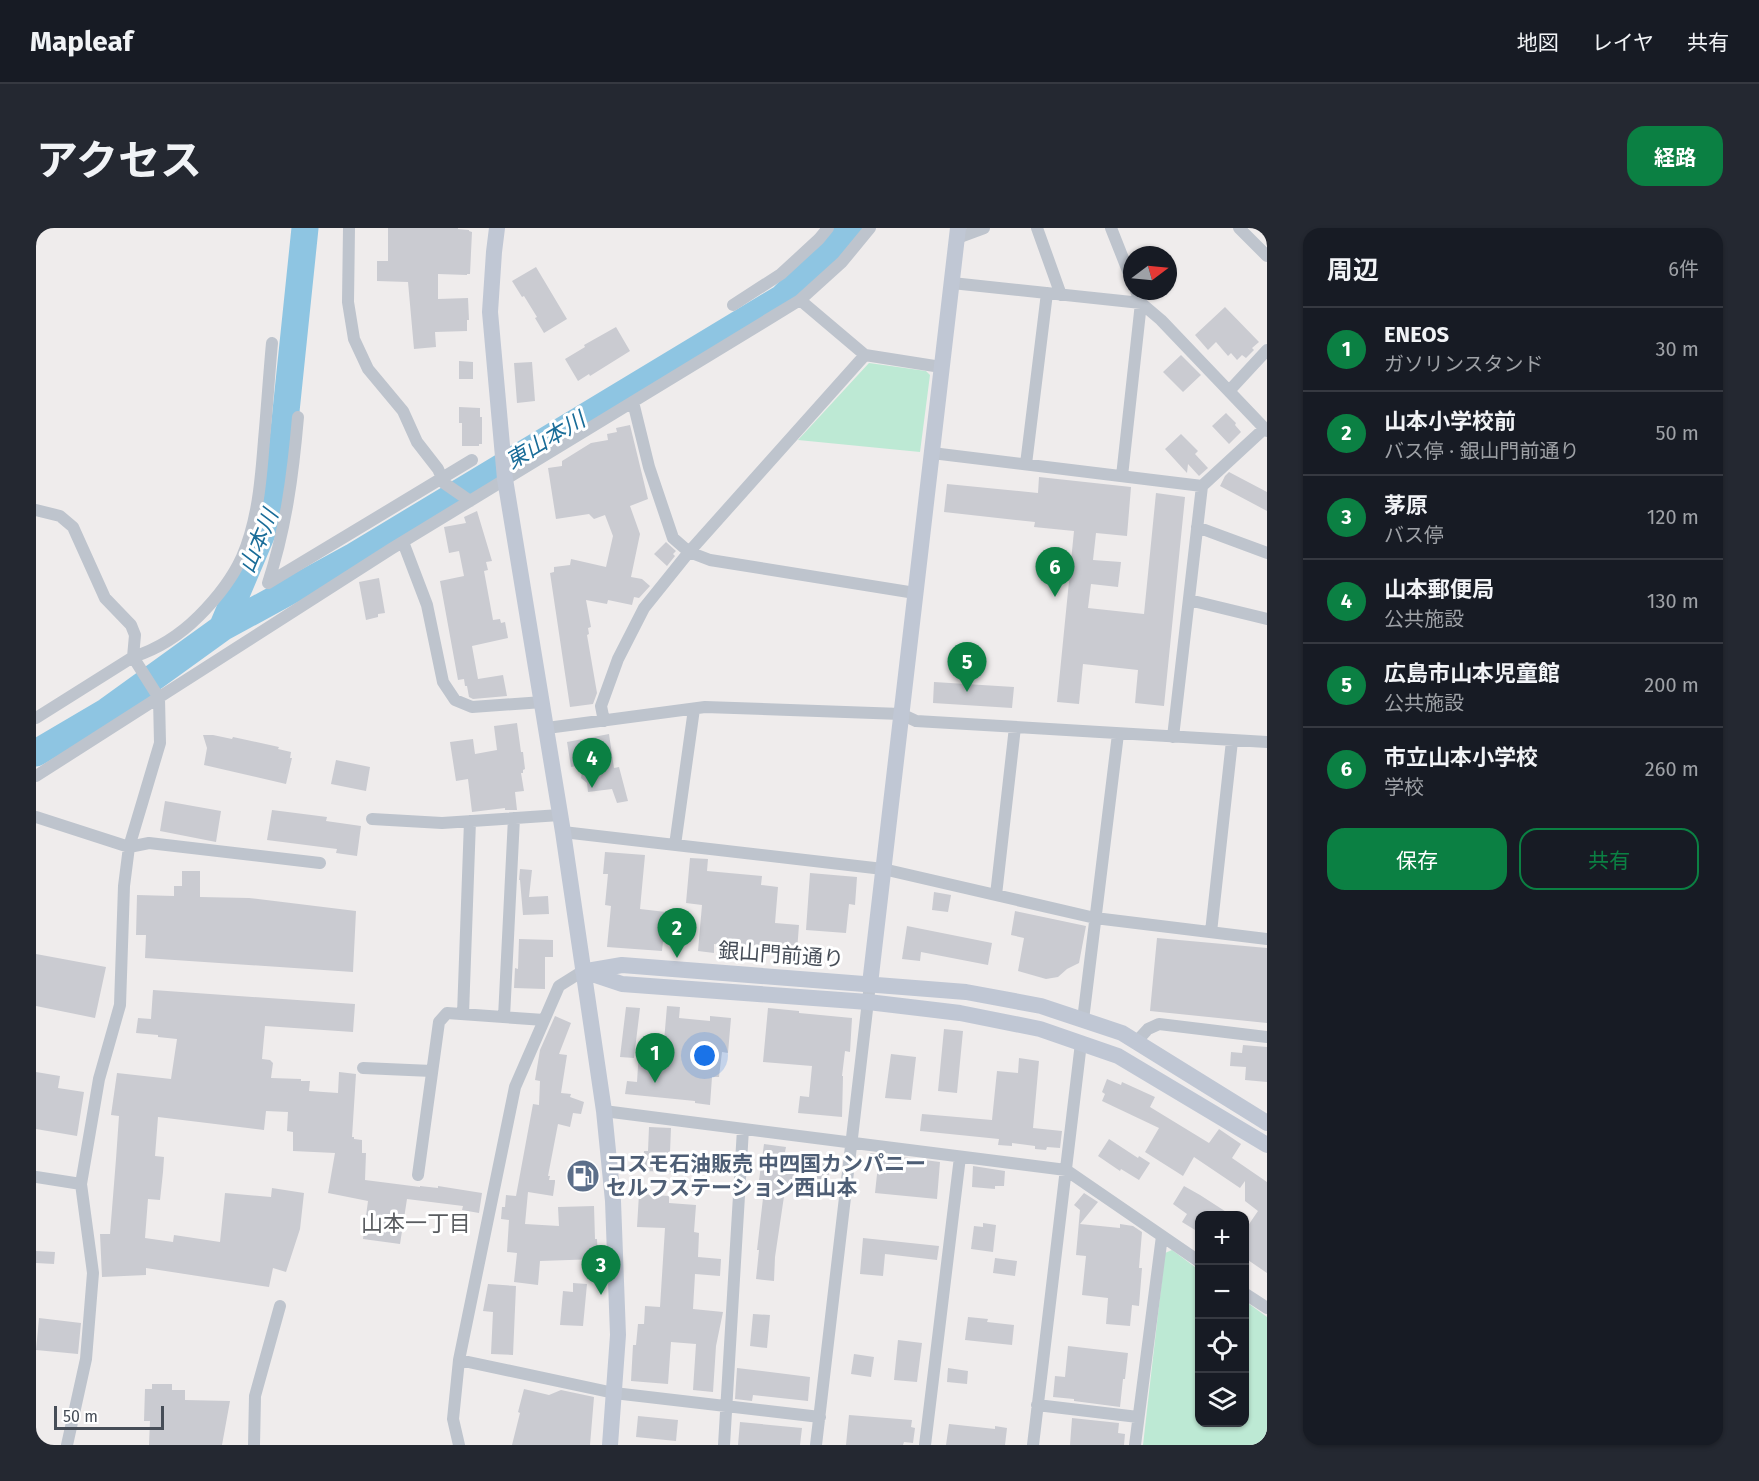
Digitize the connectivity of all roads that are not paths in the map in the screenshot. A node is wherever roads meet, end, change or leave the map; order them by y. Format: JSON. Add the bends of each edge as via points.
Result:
{"nodes":[{"id":1,"x":349,"y":228,"type":"edge"},
{"id":2,"x":497,"y":228,"type":"edge"},
{"id":3,"x":828,"y":228,"type":"edge"},
{"id":4,"x":870,"y":228,"type":"edge"},
{"id":5,"x":984,"y":228,"type":"edge"},
{"id":6,"x":1037,"y":228,"type":"edge"},
{"id":7,"x":1111,"y":228,"type":"edge"},
{"id":8,"x":1239,"y":228,"type":"edge"},
{"id":9,"x":958,"y":233,"type":"edge"},
{"id":10,"x":1267,"y":256,"type":"edge"},
{"id":11,"x":1123,"y":258,"type":"edge"},
{"id":12,"x":952,"y":283,"type":"junction"},
{"id":13,"x":1047,"y":293,"type":"junction"},
{"id":14,"x":1061,"y":295,"type":"junction"},
{"id":15,"x":800,"y":300,"type":"junction"},
{"id":16,"x":1140,"y":300,"type":"edge"},
{"id":17,"x":1141,"y":303,"type":"junction"},
{"id":18,"x":733,"y":305,"type":"dead end"},
{"id":19,"x":272,"y":343,"type":"dead end"},
{"id":20,"x":1267,"y":350,"type":"edge"},
{"id":21,"x":865,"y":355,"type":"junction"},
{"id":22,"x":941,"y":367,"type":"junction"},
{"id":23,"x":1229,"y":391,"type":"junction"},
{"id":24,"x":633,"y":402,"type":"junction"},
{"id":25,"x":298,"y":417,"type":"dead end"},
{"id":26,"x":1266,"y":429,"type":"edge"},
{"id":27,"x":932,"y":453,"type":"junction"},
{"id":28,"x":472,"y":460,"type":"dead end"},
{"id":29,"x":1026,"y":464,"type":"junction"},
{"id":30,"x":505,"y":476,"type":"junction"},
{"id":31,"x":1122,"y":476,"type":"junction"},
{"id":32,"x":443,"y":481,"type":"junction"},
{"id":33,"x":1202,"y":486,"type":"junction"},
{"id":34,"x":470,"y":501,"type":"junction"},
{"id":35,"x":36,"y":510,"type":"edge"},
{"id":36,"x":1197,"y":527,"type":"junction"},
{"id":37,"x":404,"y":542,"type":"junction"},
{"id":38,"x":689,"y":552,"type":"junction"},
{"id":39,"x":1267,"y":553,"type":"edge"},
{"id":40,"x":915,"y":593,"type":"junction"},
{"id":41,"x":1189,"y":600,"type":"junction"},
{"id":42,"x":1267,"y":619,"type":"edge"},
{"id":43,"x":133,"y":657,"type":"junction"},
{"id":44,"x":159,"y":698,"type":"junction"},
{"id":45,"x":543,"y":702,"type":"junction"},
{"id":46,"x":694,"y":709,"type":"junction"},
{"id":47,"x":901,"y":714,"type":"junction"},
{"id":48,"x":36,"y":718,"type":"edge"},
{"id":49,"x":604,"y":721,"type":"junction"},
{"id":50,"x":1015,"y":727,"type":"junction"},
{"id":51,"x":547,"y":728,"type":"junction"},
{"id":52,"x":1118,"y":734,"type":"junction"},
{"id":53,"x":1173,"y":738,"type":"junction"},
{"id":54,"x":1232,"y":741,"type":"junction"},
{"id":55,"x":1267,"y":742,"type":"edge"},
{"id":56,"x":36,"y":776,"type":"edge"},
{"id":57,"x":560,"y":815,"type":"junction"},
{"id":58,"x":36,"y":817,"type":"edge"},
{"id":59,"x":514,"y":818,"type":"junction"},
{"id":60,"x":372,"y":819,"type":"dead end"},
{"id":61,"x":470,"y":821,"type":"junction"},
{"id":62,"x":563,"y":832,"type":"junction"},
{"id":63,"x":675,"y":845,"type":"junction"},
{"id":64,"x":129,"y":847,"type":"junction"},
{"id":65,"x":320,"y":863,"type":"dead end"},
{"id":66,"x":883,"y":869,"type":"junction"},
{"id":67,"x":996,"y":895,"type":"junction"},
{"id":68,"x":1095,"y":918,"type":"junction"},
{"id":69,"x":1211,"y":932,"type":"junction"},
{"id":70,"x":1267,"y":939,"type":"edge"},
{"id":71,"x":583,"y":971,"type":"junction"},
{"id":72,"x":870,"y":984,"type":"junction"},
{"id":73,"x":868,"y":1002,"type":"junction"},
{"id":74,"x":463,"y":1014,"type":"junction"},
{"id":75,"x":504,"y":1017,"type":"junction"},
{"id":76,"x":544,"y":1020,"type":"junction"},
{"id":77,"x":1083,"y":1020,"type":"junction"},
{"id":78,"x":1267,"y":1037,"type":"edge"},
{"id":79,"x":1136,"y":1042,"type":"junction"},
{"id":80,"x":1081,"y":1043,"type":"junction"},
{"id":81,"x":363,"y":1068,"type":"dead end"},
{"id":82,"x":432,"y":1071,"type":"junction"},
{"id":83,"x":603,"y":1111,"type":"junction"},
{"id":84,"x":1267,"y":1123,"type":"edge"},
{"id":85,"x":743,"y":1129,"type":"junction"},
{"id":86,"x":851,"y":1143,"type":"junction"},
{"id":87,"x":1267,"y":1145,"type":"edge"},
{"id":88,"x":960,"y":1157,"type":"junction"},
{"id":89,"x":1066,"y":1170,"type":"junction"},
{"id":90,"x":418,"y":1175,"type":"dead end"},
{"id":91,"x":36,"y":1177,"type":"edge"},
{"id":92,"x":81,"y":1184,"type":"junction"},
{"id":93,"x":1162,"y":1236,"type":"junction"},
{"id":94,"x":1195,"y":1259,"type":"edge"},
{"id":95,"x":1249,"y":1296,"type":"edge"},
{"id":96,"x":280,"y":1306,"type":"dead end"},
{"id":97,"x":1267,"y":1308,"type":"edge"},
{"id":98,"x":459,"y":1360,"type":"junction"},
{"id":99,"x":614,"y":1393,"type":"junction"},
{"id":100,"x":1037,"y":1405,"type":"junction"},
{"id":101,"x":727,"y":1407,"type":"junction"},
{"id":102,"x":820,"y":1417,"type":"junction"},
{"id":103,"x":1138,"y":1418,"type":"junction"},
{"id":104,"x":67,"y":1445,"type":"edge"},
{"id":105,"x":254,"y":1445,"type":"edge"},
{"id":106,"x":459,"y":1445,"type":"edge"},
{"id":107,"x":610,"y":1445,"type":"edge"},
{"id":108,"x":724,"y":1445,"type":"edge"},
{"id":109,"x":816,"y":1445,"type":"edge"},
{"id":110,"x":925,"y":1445,"type":"edge"},
{"id":111,"x":1033,"y":1445,"type":"edge"},
{"id":112,"x":1135,"y":1445,"type":"edge"}],
"edges":[{"from":1,"to":32,"type":"street","via":[[348,302],[354,339],[368,369],[403,411],[417,442]]},
{"from":2,"to":30,"type":"street","via":[[490,312]]},
{"from":3,"to":18,"type":"street","via":[[781,274]]},
{"from":4,"to":15,"type":"street","via":[[842,262]]},
{"from":5,"to":9,"type":"street"},
{"from":6,"to":14,"type":"street"},
{"from":7,"to":11,"type":"street"},
{"from":8,"to":10,"type":"street"},
{"from":9,"to":12,"type":"street"},
{"from":12,"to":13,"type":"street"},
{"from":12,"to":22,"type":"street"},
{"from":13,"to":14,"type":"street"},
{"from":13,"to":29,"type":"street"},
{"from":14,"to":17,"type":"street"},
{"from":15,"to":21,"type":"street"},
{"from":15,"to":24,"type":"street"},
{"from":16,"to":17,"type":"street"},
{"from":17,"to":23,"type":"street"},
{"from":17,"to":31,"type":"street"},
{"from":19,"to":43,"type":"street","via":[[256,512],[242,558],[215,600],[194,621],[150,652]]},
{"from":20,"to":23,"type":"street"},
{"from":21,"to":22,"type":"street"},
{"from":21,"to":38,"type":"street"},
{"from":22,"to":27,"type":"street"},
{"from":23,"to":26,"type":"street"},
{"from":24,"to":30,"type":"street"},
{"from":24,"to":38,"type":"street","via":[[673,538]]},
{"from":25,"to":32,"type":"street","via":[[292,479],[279,549],[268,583]]},
{"from":26,"to":33,"type":"street"},
{"from":27,"to":29,"type":"street"},
{"from":27,"to":40,"type":"street"},
{"from":28,"to":32,"type":"street"},
{"from":29,"to":31,"type":"street"},
{"from":30,"to":34,"type":"street"},
{"from":30,"to":45,"type":"street"},
{"from":31,"to":33,"type":"street"},
{"from":32,"to":34,"type":"street"},
{"from":33,"to":36,"type":"street"},
{"from":34,"to":37,"type":"street"},
{"from":35,"to":43,"type":"street","via":[[60,516],[73,527],[105,598],[131,625],[135,635]]},
{"from":36,"to":39,"type":"street"},
{"from":36,"to":41,"type":"street"},
{"from":37,"to":44,"type":"street"},
{"from":37,"to":45,"type":"street","via":[[427,605],[443,682],[454,700],[472,707]]},
{"from":38,"to":40,"type":"street","via":[[710,560]]},
{"from":38,"to":49,"type":"street","via":[[644,608],[618,659],[602,706]]},
{"from":40,"to":47,"type":"street"},
{"from":41,"to":42,"type":"street"},
{"from":41,"to":53,"type":"street"},
{"from":43,"to":44,"type":"street"},
{"from":43,"to":48,"type":"street"},
{"from":44,"to":56,"type":"street"},
{"from":44,"to":64,"type":"street","via":[[160,743]]},
{"from":45,"to":51,"type":"street"},
{"from":46,"to":47,"type":"street"},
{"from":46,"to":49,"type":"street"},
{"from":46,"to":63,"type":"street"},
{"from":47,"to":50,"type":"street","via":[[916,721]]},
{"from":47,"to":66,"type":"street"},
{"from":49,"to":51,"type":"street"},
{"from":50,"to":52,"type":"street"},
{"from":50,"to":67,"type":"street"},
{"from":51,"to":57,"type":"street"},
{"from":52,"to":53,"type":"street"},
{"from":52,"to":68,"type":"street"},
{"from":53,"to":54,"type":"street"},
{"from":54,"to":55,"type":"street"},
{"from":54,"to":69,"type":"street"},
{"from":57,"to":59,"type":"street"},
{"from":57,"to":62,"type":"street"},
{"from":58,"to":64,"type":"street"},
{"from":59,"to":61,"type":"street"},
{"from":59,"to":75,"type":"street"},
{"from":60,"to":61,"type":"street"},
{"from":61,"to":74,"type":"street"},
{"from":62,"to":63,"type":"street"},
{"from":62,"to":71,"type":"street"},
{"from":63,"to":66,"type":"street"},
{"from":64,"to":65,"type":"street","via":[[149,843]]},
{"from":64,"to":92,"type":"street","via":[[120,1005],[99,1079]]},
{"from":66,"to":67,"type":"street"},
{"from":66,"to":72,"type":"street"},
{"from":67,"to":68,"type":"street"},
{"from":68,"to":69,"type":"street"},
{"from":68,"to":77,"type":"street"},
{"from":69,"to":70,"type":"street"},
{"from":71,"to":72,"type":"street","name":"銀山門前通り","via":[[622,965]]},
{"from":71,"to":73,"type":"street","name":"銀山門前通り","via":[[622,984]]},
{"from":71,"to":76,"type":"street","via":[[559,986]]},
{"from":71,"to":83,"type":"street"},
{"from":72,"to":73,"type":"street"},
{"from":72,"to":77,"type":"street","name":"銀山門前通り","via":[[966,992],[1041,1006]]},
{"from":73,"to":80,"type":"street","name":"銀山門前通り","via":[[960,1012],[1040,1029]]},
{"from":73,"to":86,"type":"street"},
{"from":74,"to":75,"type":"street"},
{"from":74,"to":82,"type":"street","via":[[447,1013],[438,1022]]},
{"from":75,"to":76,"type":"street"},
{"from":76,"to":98,"type":"street","via":[[515,1087]]},
{"from":77,"to":79,"type":"street","name":"銀山門前通り"},
{"from":78,"to":79,"type":"street","via":[[1159,1024]]},
{"from":79,"to":84,"type":"street","name":"銀山門前通り"},
{"from":80,"to":87,"type":"street","name":"銀山門前通り","via":[[1118,1056]]},
{"from":80,"to":89,"type":"street"},
{"from":81,"to":82,"type":"street"},
{"from":82,"to":90,"type":"street"},
{"from":83,"to":85,"type":"street"},
{"from":83,"to":99,"type":"street","via":[[613,1201],[618,1335]]},
{"from":85,"to":86,"type":"street"},
{"from":85,"to":101,"type":"street"},
{"from":86,"to":88,"type":"street"},
{"from":86,"to":102,"type":"street"},
{"from":88,"to":89,"type":"street"},
{"from":88,"to":110,"type":"street"},
{"from":89,"to":93,"type":"street"},
{"from":89,"to":100,"type":"street"},
{"from":91,"to":92,"type":"street"},
{"from":92,"to":104,"type":"street","via":[[93,1273],[86,1359]]},
{"from":93,"to":94,"type":"street"},
{"from":93,"to":103,"type":"street"},
{"from":95,"to":97,"type":"street"},
{"from":96,"to":105,"type":"street","via":[[255,1396]]},
{"from":98,"to":99,"type":"street"},
{"from":98,"to":106,"type":"street","via":[[453,1419]]},
{"from":99,"to":101,"type":"street"},
{"from":99,"to":107,"type":"street"},
{"from":100,"to":103,"type":"street"},
{"from":100,"to":111,"type":"street"},
{"from":101,"to":102,"type":"street"},
{"from":101,"to":108,"type":"street"},
{"from":102,"to":109,"type":"street"},
{"from":103,"to":112,"type":"street"}]}
